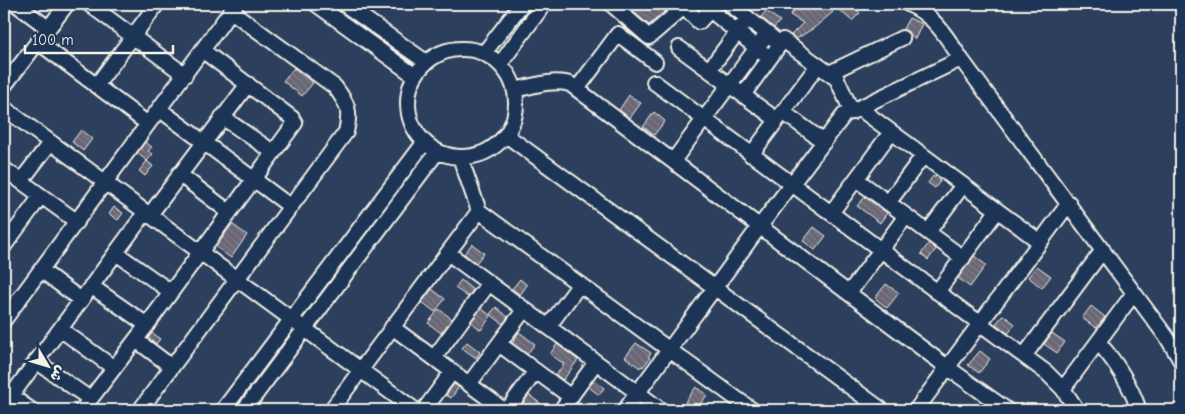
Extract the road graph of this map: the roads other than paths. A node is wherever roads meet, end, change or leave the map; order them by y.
1 (16, 4) edge
2 (67, 4) edge
3 (90, 4) edge
4 (157, 4) edge
5 (316, 4) edge
6 (344, 4) edge
7 (522, 4) edge
8 (544, 4) edge
9 (612, 4) edge
10 (730, 4) edge
11 (908, 4) edge
12 (682, 5) edge
13 (234, 7) edge
14 (748, 18) junction
15 (48, 28) junction
16 (738, 32) junction
17 (768, 34) junction
18 (132, 36) junction
19 (902, 38) dead end
20 (38, 42) junction
21 (780, 44) junction
22 (679, 48) dead end
23 (757, 48) junction
24 (202, 50) junction
25 (484, 53) junction
26 (770, 58) junction
27 (961, 59) junction
28 (426, 62) junction
29 (655, 62) dead end
30 (500, 64) junction
31 (823, 69) junction
32 (709, 70) junction
33 (184, 75) junction
34 (415, 76) junction
35 (654, 82) dead end
36 (248, 84) junction
37 (730, 85) junction
38 (4, 86) edge
39 (96, 86) junction
40 (515, 90) junction
41 (577, 90) junction
42 (742, 95) junction
43 (4, 108) edge
44 (159, 109) junction
45 (855, 110) junction
46 (780, 116) junction
47 (222, 117) junction
48 (704, 120) junction
49 (148, 124) junction
50 (891, 132) junction
51 (506, 135) junction
52 (50, 142) junction
53 (204, 142) junction
54 (424, 142) junction
55 (824, 142) junction
56 (273, 152) junction
57 (437, 152) junction
58 (751, 154) junction
59 (923, 156) junction
60 (460, 157) junction
61 (673, 161) junction
62 (5, 171) edge
63 (179, 174) junction
64 (254, 178) junction
65 (856, 179) junction
66 (20, 181) junction
67 (104, 183) junction
68 (792, 184) junction
69 (963, 185) junction
70 (41, 196) junction
71 (888, 203) junction
72 (1069, 204) junction
73 (291, 207) junction
74 (479, 210) junction
75 (997, 211) junction
76 (229, 212) junction
77 (147, 214) junction
78 (831, 214) junction
79 (906, 216) junction
80 (76, 221) junction
81 (760, 226) junction
82 (928, 232) junction
83 (1040, 242) junction
84 (4, 246) edge
85 (881, 250) junction
86 (1103, 250) junction
87 (199, 252) junction
88 (116, 253) junction
89 (448, 253) junction
90 (963, 258) junction
91 (41, 270) junction
92 (236, 280) junction
93 (489, 283) junction
94 (580, 284) junction
95 (91, 286) junction
96 (715, 288) junction
97 (171, 292) junction
98 (937, 292) junction
99 (849, 293) junction
100 (1134, 293) junction
101 (81, 300) junction
102 (524, 310) junction
103 (4, 318) edge
104 (290, 318) junction
105 (980, 324) junction
106 (147, 325) junction
107 (392, 327) junction
108 (548, 327) junction
109 (305, 328) junction
110 (60, 329) junction
111 (136, 340) junction
112 (1098, 342) junction
113 (499, 344) junction
114 (669, 349) junction
115 (1024, 356) junction
116 (434, 358) junction
117 (36, 361) junction
118 (1181, 361) edge
119 (596, 362) junction
120 (172, 367) junction
121 (947, 367) junction
122 (114, 368) junction
123 (361, 370) junction
124 (536, 371) junction
125 (452, 372) junction
126 (469, 384) junction
127 (1062, 389) junction
128 (637, 393) junction
129 (7, 394) edge
130 (570, 397) junction
131 (86, 405) edge
132 (397, 405) edge
133 (31, 410) edge
134 (140, 410) edge
135 (222, 410) edge
136 (244, 410) edge
137 (330, 410) edge
138 (415, 410) edge
139 (424, 410) edge
140 (505, 410) edge
141 (561, 410) edge
142 (625, 410) edge
143 (661, 410) edge
144 (752, 410) edge
145 (882, 410) edge
146 (916, 410) edge
147 (1007, 410) edge
148 (1077, 410) edge
149 (1139, 410) edge

1 - 15 street
2 - 15 street
3 - 18 street
4 - 18 street
5 - 34 street
6 - 28 street
7 - 25 street
8 - 30 street
9 - 12 street
10 - 14 street
11 - 27 street
12 - 16 street
13 - 24 street
13 - 73 street
14 - 16 street
14 - 17 street
15 - 20 street
16 - 23 street
16 - 32 street
17 - 21 street
17 - 23 street
18 - 33 street
18 - 39 street
19 - 31 street
20 - 38 street
20 - 39 street
21 - 26 street
21 - 31 street
22 - 32 street
23 - 26 street
23 - 37 street
24 - 33 street
24 - 36 street
25 - 28 street
25 - 30 street
26 - 42 street
27 - 45 street
27 - 72 street
28 - 34 street
29 - 41 street
30 - 40 street
31 - 45 street
31 - 46 street
32 - 37 street
33 - 44 street
34 - 54 street
35 - 48 street
36 - 47 street
36 - 56 street
37 - 42 street
37 - 48 street
39 - 49 street
40 - 41 street
40 - 51 street
41 - 61 street
42 - 46 street
43 - 52 street
44 - 49 street
44 - 53 street
45 - 50 street
45 - 55 street
46 - 55 street
46 - 58 street
47 - 53 street
47 - 56 street
48 - 58 street
48 - 61 street
49 - 67 street
50 - 59 street
50 - 65 street
51 - 60 street
51 - 96 street
52 - 66 street
52 - 67 street
53 - 63 street
53 - 64 street
54 - 57 street
54 - 104 street
55 - 68 street
56 - 64 street
57 - 60 street
57 - 109 street
58 - 68 street
59 - 69 street
59 - 71 street
60 - 74 street
61 - 81 street
62 - 66 street
63 - 76 street
63 - 77 street
64 - 73 street
64 - 76 street
65 - 71 street
65 - 78 street
66 - 70 street
67 - 77 street
67 - 80 street
68 - 78 street
68 - 81 street
69 - 75 street
69 - 82 street
70 - 80 street
70 - 84 street
71 - 79 street
72 - 83 street
72 - 86 street
73 - 92 street
74 - 89 street
74 - 94 street
75 - 83 street
75 - 90 street
76 - 87 street
77 - 87 street
77 - 88 street
78 - 85 street
79 - 82 street
79 - 85 street
80 - 91 street
81 - 96 street
81 - 99 street
82 - 90 street
83 - 105 street
85 - 98 street
85 - 99 street
86 - 100 street
86 - 115 street
87 - 92 street
87 - 97 street
88 - 95 street
88 - 97 street
89 - 93 street
89 - 107 street
90 - 98 street
91 - 101 street
91 - 103 street
92 - 104 street
92 - 120 street
93 - 102 street
93 - 116 street
94 - 108 street
94 - 114 street
95 - 101 street
95 - 106 street
96 - 114 street
96 - 145 street
97 - 106 street
98 - 105 street
99 - 121 street
100 - 112 street
100 - 118 street
101 - 110 street
102 - 108 street
102 - 113 street
104 - 109 street
104 - 135 street
105 - 115 street
105 - 121 street
106 - 111 street
107 - 116 street
107 - 123 street
108 - 119 street
109 - 123 street
109 - 136 street
110 - 117 street
110 - 122 street
111 - 120 street
111 - 122 street
112 - 127 street
112 - 149 street
113 - 124 street
113 - 126 street
114 - 128 street
114 - 144 street
115 - 127 street
116 - 125 street
117 - 129 street
117 - 131 street
119 - 128 street
119 - 130 street
120 - 134 street
121 - 146 street
121 - 147 street
122 - 131 street
123 - 132 street
123 - 137 street
124 - 130 street
124 - 140 street
125 - 126 street
125 - 139 street
126 - 140 street
127 - 148 street
128 - 142 street
128 - 143 street
129 - 133 street
130 - 141 street
132 - 138 street

